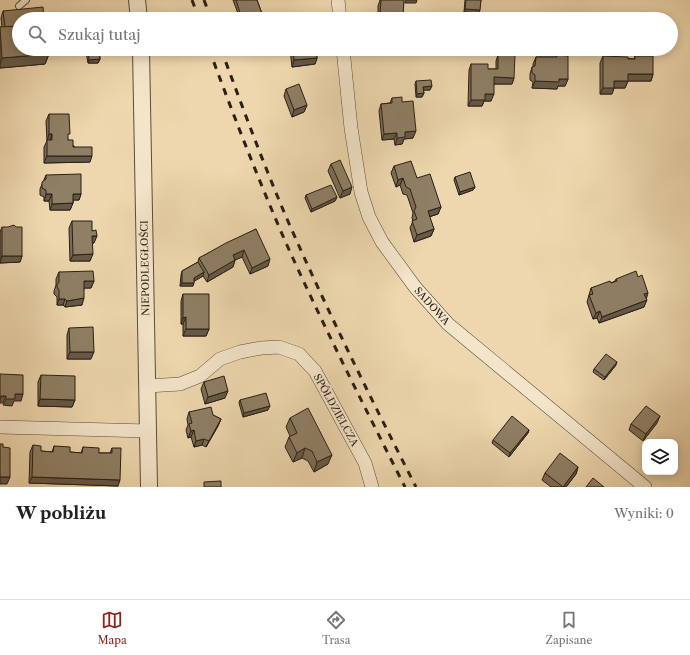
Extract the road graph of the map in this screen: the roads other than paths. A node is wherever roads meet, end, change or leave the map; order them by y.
1 (26, 0) edge
2 (138, 0) edge
3 (338, 0) edge
4 (19, 6) dead end
5 (139, 12) edge
6 (339, 12) edge
7 (141, 56) edge
8 (344, 56) edge
9 (147, 386) junction
10 (0, 427) edge
11 (148, 431) junction
12 (149, 487) edge
13 (372, 487) edge
14 (645, 487) edge

1 - 4 lane
2 - 5 street
3 - 6 street
7 - 9 street, NIEPODLEGŁOŚCI
8 - 14 street, SADOWA
9 - 11 street, NIEPODLEGŁOŚCI
9 - 13 street, SPÓŁDZIELCZA
10 - 11 street
11 - 12 street, NIEPODLEGŁOŚCI

